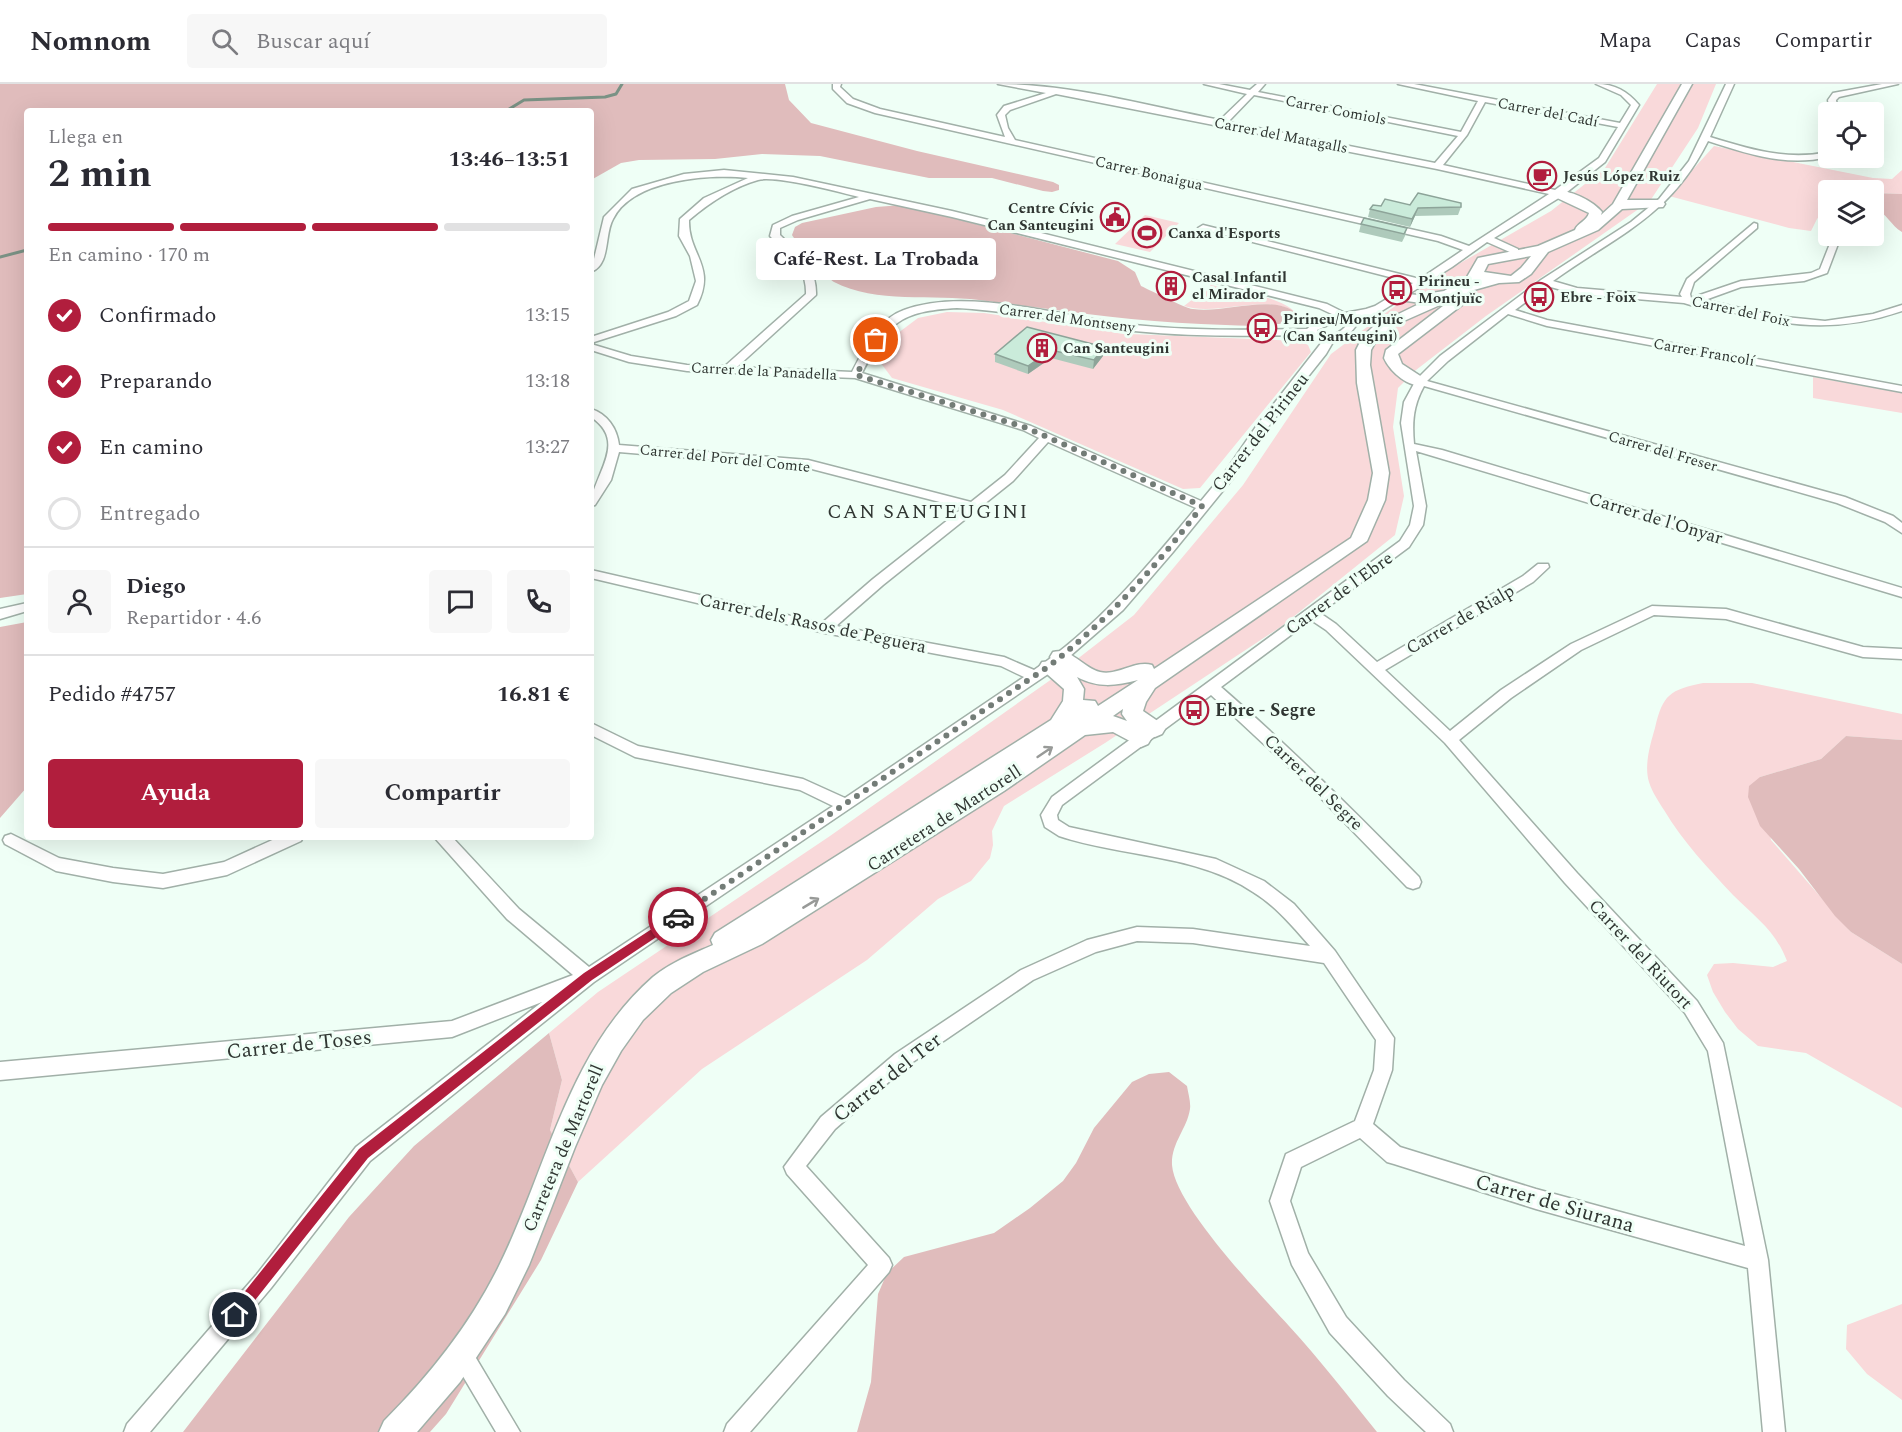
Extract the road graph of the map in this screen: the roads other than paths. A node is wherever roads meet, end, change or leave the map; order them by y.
1 (837, 84) edge
2 (1002, 84) edge
3 (1208, 84) edge
4 (1261, 84) edge
5 (1401, 84) edge
6 (1600, 84) edge
7 (1677, 84) edge
8 (1687, 84) edge
9 (1730, 84) edge
10 (1894, 84) edge
11 (1055, 92) junction
12 (1253, 93) junction
13 (1483, 99) junction
14 (1832, 102) edge
15 (1222, 123) junction
16 (1624, 126) junction
17 (1660, 128) junction
18 (1463, 135) junction
19 (1706, 138) junction
20 (1012, 142) junction
21 (1818, 157) edge
22 (1437, 166) junction
23 (757, 177) junction
24 (1559, 194) junction
25 (870, 196) junction
26 (1659, 204) junction
27 (1618, 206) junction
28 (1754, 226) dead end
29 (1203, 228) dead end
30 (1572, 236) junction
31 (1486, 238) junction
32 (1833, 246) edge
33 (1470, 249) junction
34 (1543, 249) junction
35 (1515, 251) dead end
36 (1497, 259) junction
37 (594, 266) edge
38 (1480, 269) junction
39 (1525, 271) junction
40 (1500, 279) junction
41 (1420, 282) junction
42 (1544, 282) junction
43 (1475, 286) junction
44 (1272, 295) junction
45 (1397, 296) junction
46 (1448, 296) junction
47 (1692, 299) junction
48 (1902, 308) edge
49 (1376, 309) junction
50 (1507, 310) junction
51 (1342, 317) junction
52 (1353, 325) junction
53 (1313, 329) junction
54 (594, 339) edge
55 (1328, 341) junction
56 (594, 348) edge
57 (728, 369) junction
58 (856, 375) junction
59 (1420, 382) junction
60 (1902, 389) edge
61 (594, 415) edge
62 (1045, 438) junction
63 (1409, 446) junction
64 (615, 448) junction
65 (594, 498) edge
66 (1202, 506) junction
67 (973, 507) junction
68 (1365, 525) junction
69 (1902, 529) edge
70 (1543, 567) dead end
71 (594, 575) edge
72 (1902, 593) edge
73 (24, 608) edge
74 (0, 614) edge
75 (1312, 614) junction
76 (825, 628) junction
77 (1172, 652) junction
78 (1902, 654) edge
79 (1048, 667) junction
80 (1376, 669) junction
81 (1146, 677) junction
82 (1211, 687) junction
83 (1120, 715) junction
84 (594, 730) edge
85 (1062, 731) junction
86 (1148, 734) junction
87 (1450, 739) junction
88 (846, 805) junction
89 (11, 840) dead end
90 (290, 840) edge
91 (445, 840) edge
92 (1413, 882) dead end
93 (1329, 956) junction
94 (588, 977) junction
95 (0, 1071) edge
96 (1362, 1126) junction
97 (1758, 1260) junction
98 (462, 1356) junction
99 (135, 1432) edge
100 (395, 1432) edge
101 (509, 1432) edge
102 (735, 1432) edge
103 (1442, 1432) edge
104 (1774, 1432) edge

1 - 20 street, Carrer Bonaigua
2 - 11 street, Carrer del Matagalls
3 - 12 street, Carrer Comiols
4 - 12 street
5 - 13 street, Carrer del Cadí
6 - 16 street, Carrer del Pirineu
7 - 17 main road
8 - 17 main road
9 - 19 street, Carrer de l'Ebre
10 - 14 street
11 - 15 street, Carrer del Matagalls
11 - 20 street
12 - 15 street
12 - 18 street, Carrer Comiols
13 - 16 street, Carrer del Cadí
13 - 18 street
15 - 22 street, Carrer del Matagalls
16 - 24 street, Carrer del Pirineu
17 - 27 main road
18 - 22 street
19 - 21 street
19 - 26 street, Carrer de l'Ebre
20 - 33 street, Carrer Bonaigua
22 - 24 street, Carrer del Matagalls
23 - 25 street
23 - 37 street
23 - 54 street
24 - 30 main road
24 - 31 street, Carrer del Pirineu
25 - 44 street
25 - 57 street
26 - 27 main road
26 - 42 street, Carrer de l'Ebre
27 - 30 main road
28 - 47 street
29 - 41 street
30 - 34 main road
31 - 33 street, Carrer del Pirineu
31 - 35 street
32 - 47 street
33 - 41 street, Carrer del Pirineu
34 - 36 main road
34 - 39 main road
36 - 38 main road
36 - 39 main road
38 - 40 main road
38 - 46 main road
39 - 40 main road
40 - 43 main road
41 - 45 street, Carrer del Pirineu
42 - 47 street, Carrer del Foix
42 - 50 street, Carrer de l'Ebre
43 - 46 main road
43 - 59 main road
44 - 51 street
44 - 53 street
45 - 46 main road
45 - 49 street, Carrer del Pirineu
46 - 68 main road
47 - 48 street, Carrer del Foix
49 - 51 street, Carrer del Pirineu
49 - 52 street, Carrer del Pirineu
50 - 59 street, Carrer de l'Ebre
50 - 60 street, Carrer Francolí
51 - 52 street
51 - 53 street, Carrer del Pirineu
52 - 55 street, Carrer del Pirineu
53 - 55 street
53 - 58 street, Carrer del Montseny
55 - 66 street, Carrer del Pirineu
56 - 57 street, Carrer de la Panadella
57 - 58 street, Carrer de la Panadella
58 - 62 street, Carrer de la Panadella
59 - 63 street, Carrer de l'Ebre
59 - 69 street, Carrer del Freser
61 - 64 street
62 - 66 street, Carrer de la Panadella
62 - 67 street
63 - 72 street, Carrer de l'Onyar
63 - 75 street, Carrer de l'Ebre
64 - 65 street
64 - 67 street, Carrer del Port del Comte
66 - 79 street, Carrer del Pirineu
67 - 76 street
68 - 77 main road
68 - 81 main road
70 - 80 street, Carrer de Rialp
71 - 76 street, Carrer dels Rasos de Peguera
73 - 74 street
75 - 80 street, Carrer del Riutort
75 - 82 street, Carrer de l'Ebre
76 - 79 street, Carrer dels Rasos de Peguera
77 - 81 main road
77 - 83 main road
78 - 87 street
79 - 81 main road
79 - 85 main road
79 - 88 street, Carrer del Pirineu
80 - 87 street, Carrer del Riutort
81 - 83 main road
81 - 85 main road, Carretera de Martorell
82 - 86 street, Carrer de l'Ebre
82 - 92 street, Carrer del Segre
83 - 85 main road
83 - 86 main road
84 - 88 street
85 - 98 main road, Carretera de Martorell
86 - 93 street, Carrer de l'Ebre
87 - 97 street, Carrer del Riutort
88 - 94 street, Carrer del Pirineu
89 - 90 street
91 - 94 street
93 - 96 street
93 - 102 street, Carrer del Ter
94 - 95 street, Carrer de Toses
94 - 99 street, Carrer del Pirineu
96 - 97 street, Carrer de Siurana
96 - 103 street
97 - 104 street, Carrer del Riutort
98 - 100 main road, Carretera de Martorell
98 - 101 street

